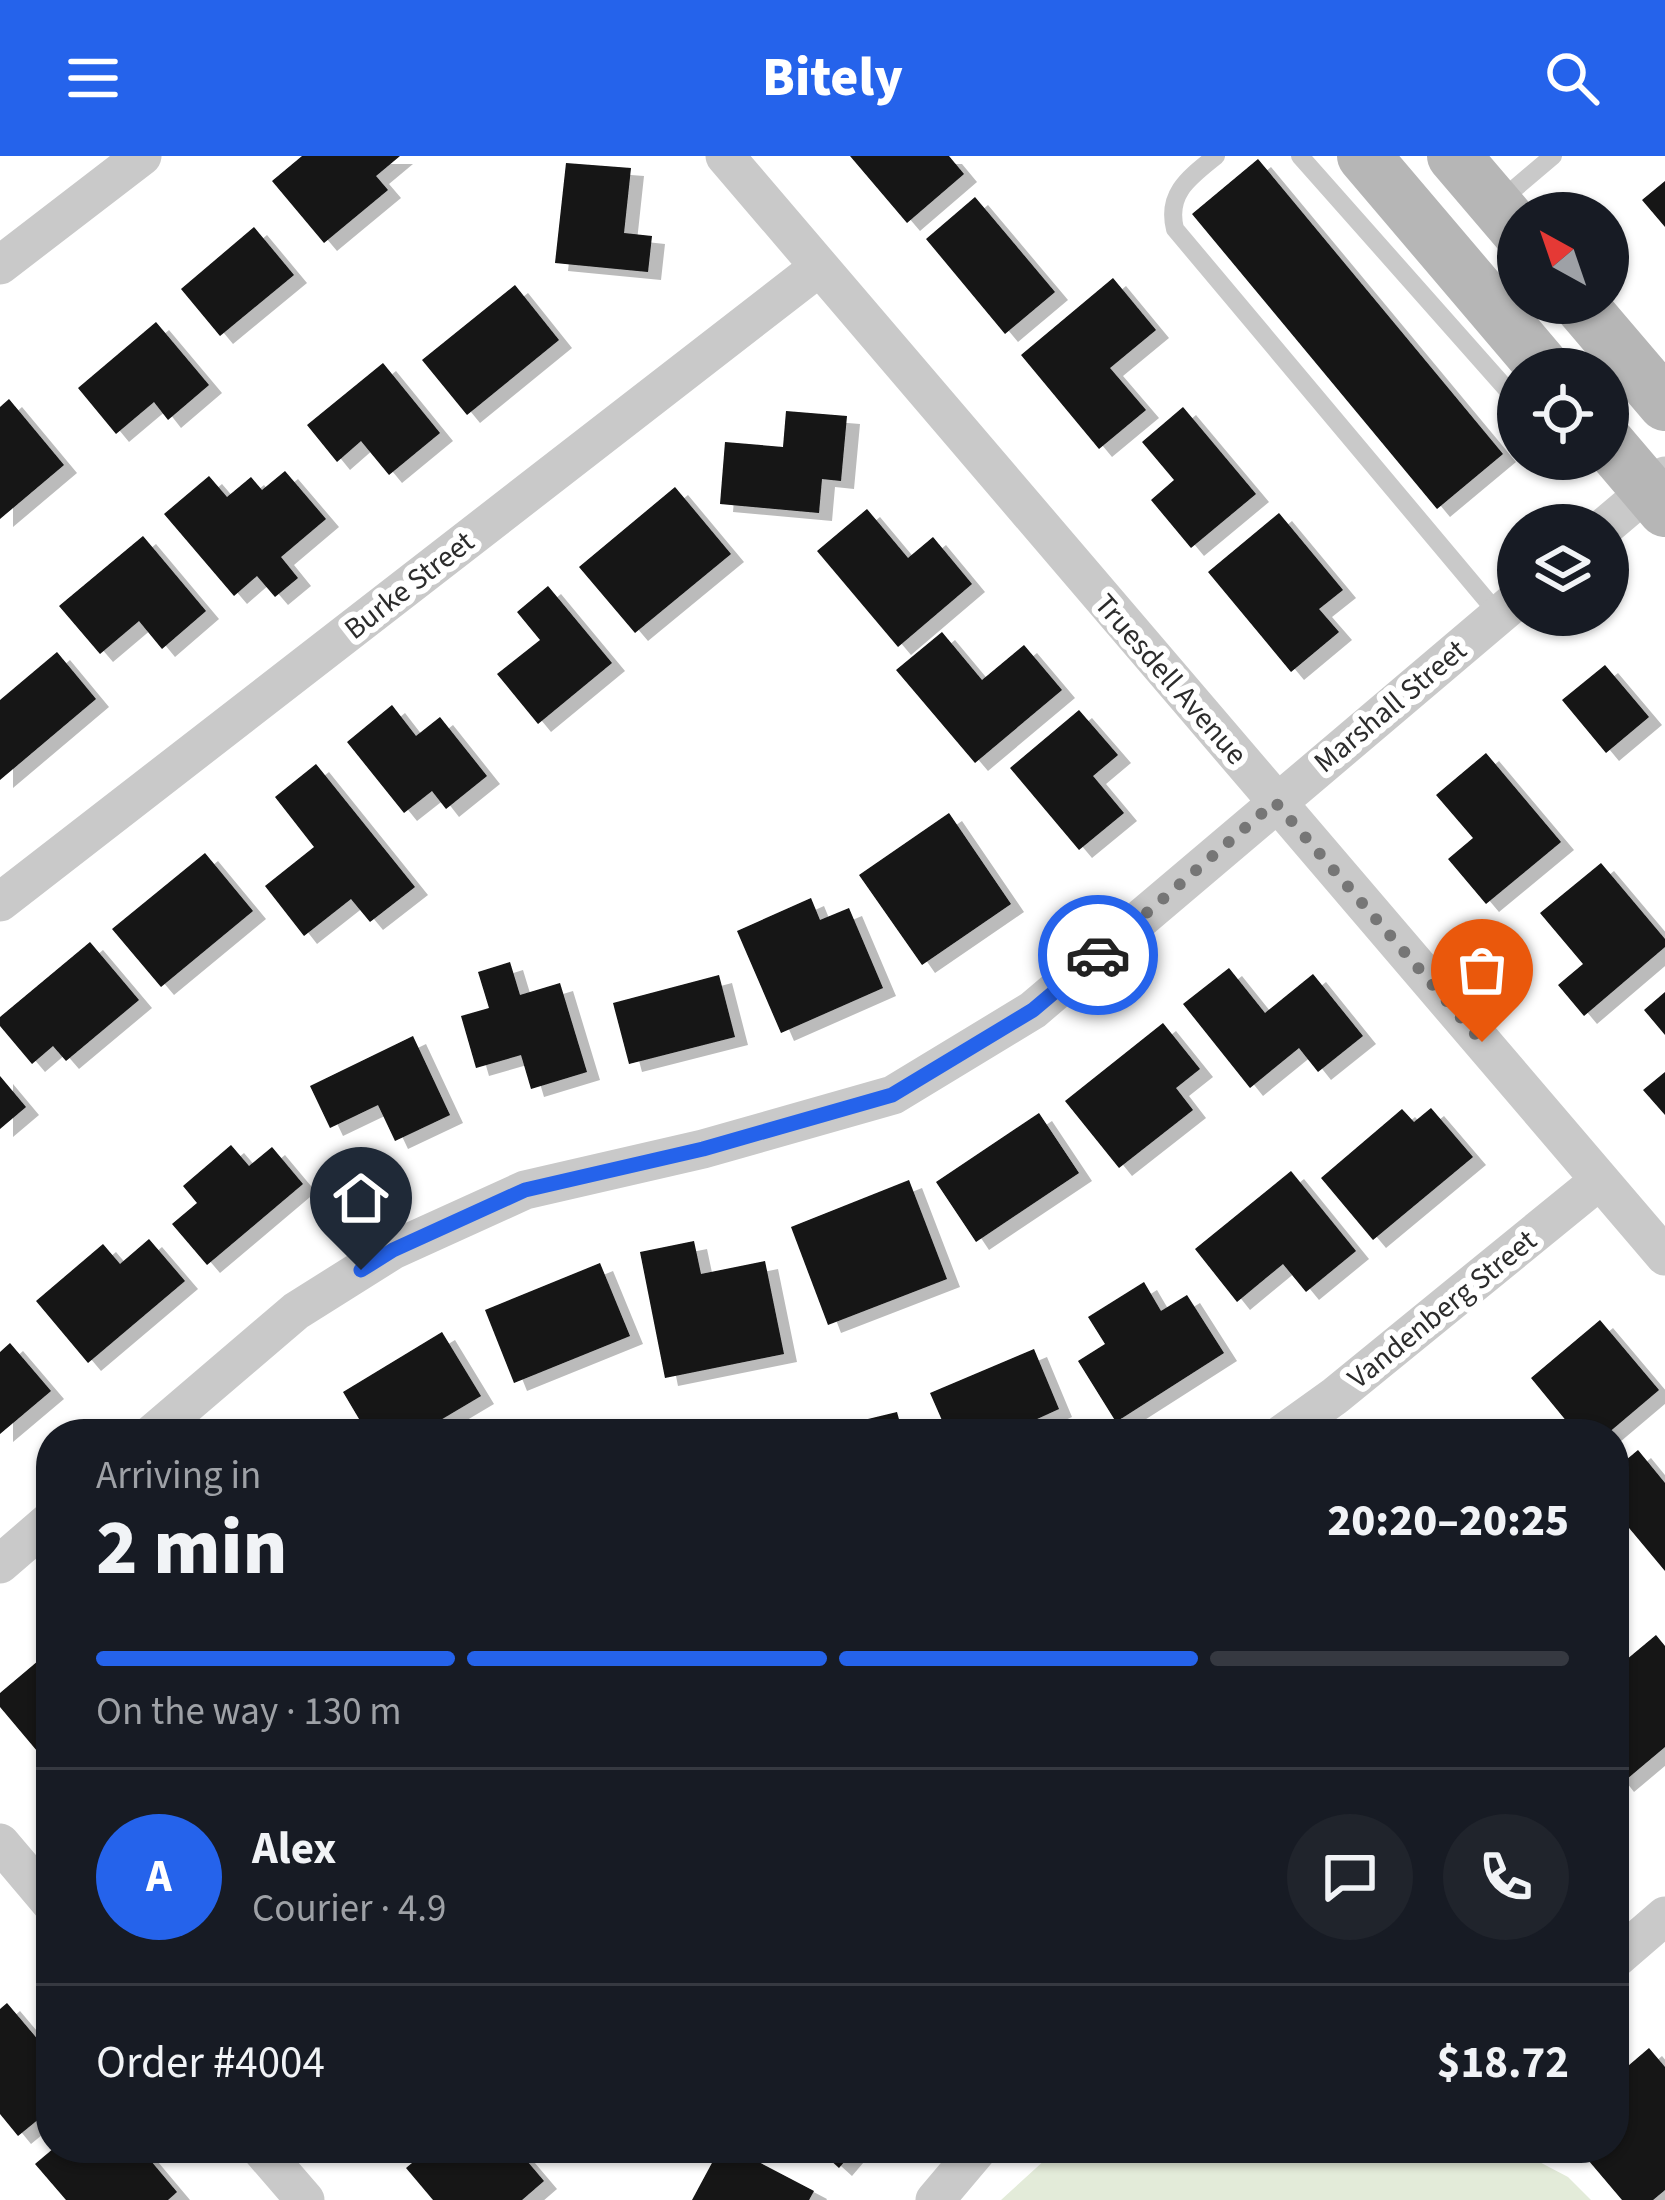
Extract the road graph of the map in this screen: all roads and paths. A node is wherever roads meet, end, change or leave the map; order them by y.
1 (142, 156) edge
2 (725, 156) edge
3 (1216, 156) edge
4 (1300, 156) edge
5 (1364, 156) edge
6 (1454, 156) edge
7 (1552, 156) edge
8 (1526, 192) edge
9 (1497, 206) edge
10 (0, 265) edge
11 (818, 268) junction
12 (1597, 324) edge
13 (1527, 348) edge
14 (1497, 378) edge
15 (1665, 404) edge
16 (1629, 463) edge
17 (1659, 492) edge
18 (1629, 511) edge
19 (1497, 593) edge
20 (1497, 617) edge
21 (1275, 802) junction
22 (0, 902) edge
23 (1600, 1180) junction
24 (1665, 1256) edge
25 (170, 1419) edge
26 (1303, 1419) edge
27 (36, 1533) edge
28 (0, 1564) edge
29 (0, 1843) edge
30 (36, 1885) edge
31 (1665, 1916) edge
32 (1629, 1947) edge
33 (273, 2163) edge
34 (966, 2163) edge
35 (305, 2200) edge
36 (935, 2200) edge

1 - 10 street
2 - 11 street, Truesdell Avenue
3 - 19 lane
4 - 14 lane
5 - 13 main road
6 - 9 main road
7 - 8 lane
11 - 21 street, Truesdell Avenue
11 - 22 street, Burke Street
12 - 15 main road
16 - 17 main road
17 - 18 street
20 - 21 street, Marshall Street
21 - 23 street, Truesdell Avenue
21 - 25 street, Marshall Street
23 - 24 street, Truesdell Avenue
23 - 26 street, Vandenberg Street
27 - 28 street
29 - 30 street
31 - 32 street
33 - 35 street
34 - 36 street

